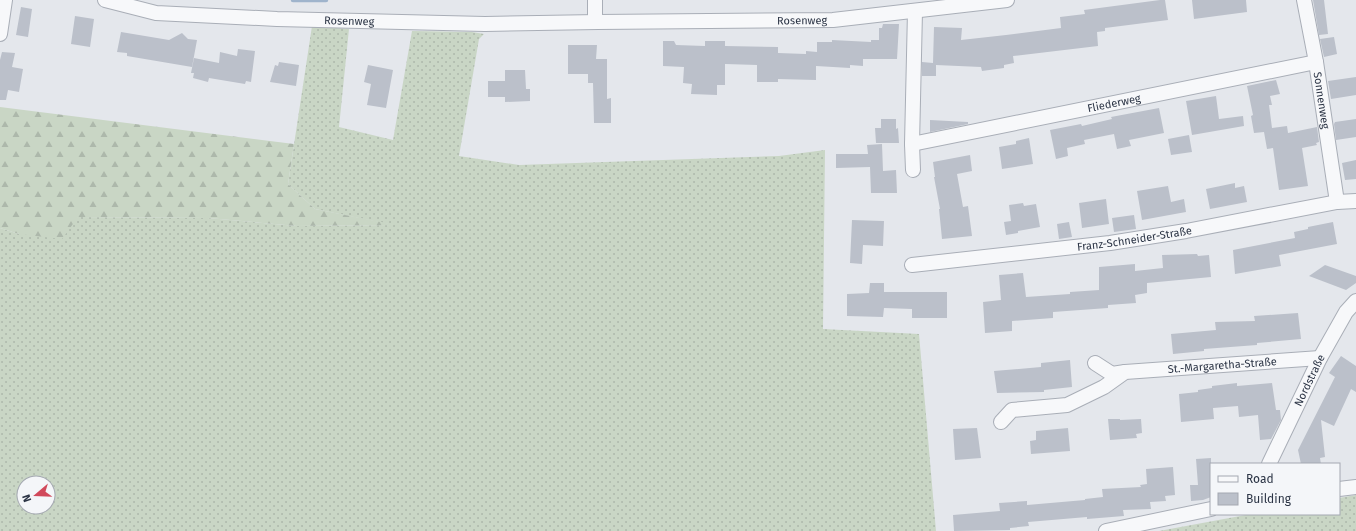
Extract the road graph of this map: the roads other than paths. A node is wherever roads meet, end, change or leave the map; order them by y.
1 (5, 0) edge
2 (105, 0) edge
3 (595, 0) edge
4 (1007, 0) edge
5 (1304, 0) edge
6 (915, 11) junction
7 (595, 22) junction
8 (0, 34) edge
9 (1316, 62) junction
10 (912, 144) junction
11 (913, 170) dead end
12 (1356, 201) edge
13 (1337, 202) junction
14 (912, 265) dead end
15 (1356, 301) edge
16 (1320, 358) junction
17 (1095, 363) dead end
18 (1125, 372) junction
19 (1001, 422) dead end
20 (1269, 463) edge
21 (1356, 487) edge
22 (1340, 489) edge
23 (1210, 509) edge
24 (1106, 531) edge

1 - 8 street
2 - 7 street, Rosenweg
3 - 7 street
4 - 6 street, Rosenweg
5 - 9 street, Sonnenweg
6 - 7 street, Rosenweg
6 - 10 street
9 - 10 street, Fliederweg
9 - 13 street, Sonnenweg
10 - 11 street
12 - 13 street, Franz-Schneider-Straße
13 - 14 street, Franz-Schneider-Straße
15 - 16 street, Nordstraße
16 - 18 street, St.-Margaretha-Straße
16 - 20 street, Nordstraße
17 - 18 street, St.-Margaretha-Straße
18 - 19 street
21 - 22 street
23 - 24 street

